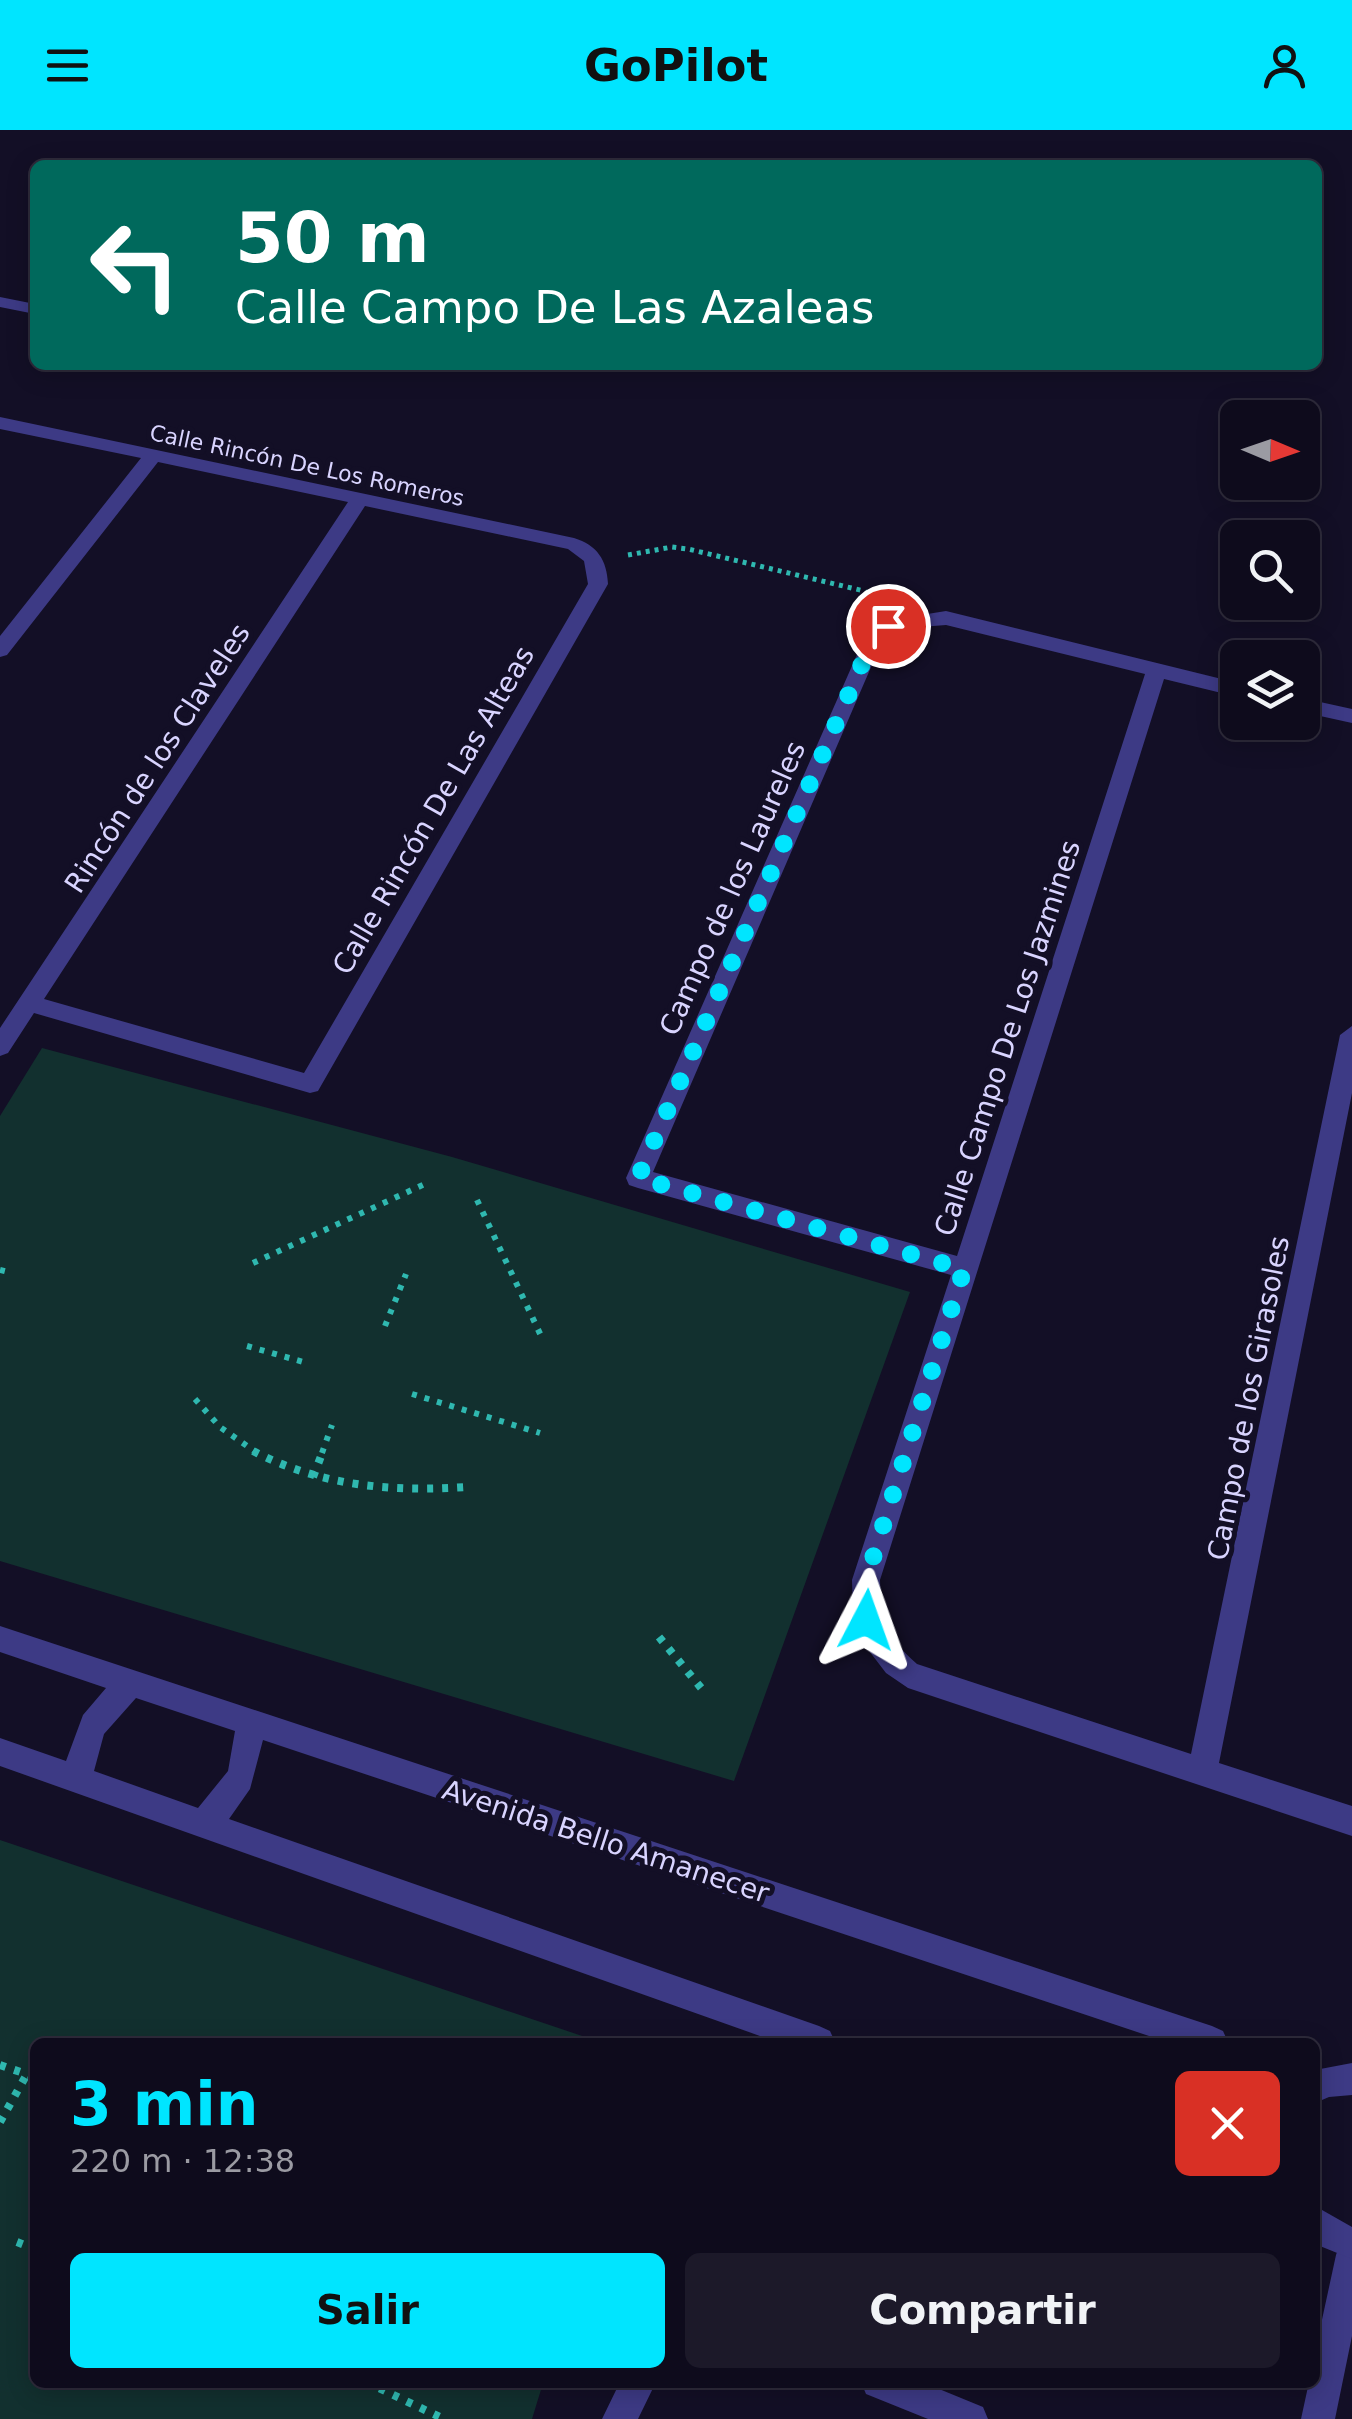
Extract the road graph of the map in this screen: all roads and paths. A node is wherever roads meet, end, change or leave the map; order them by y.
1 (0, 302) edge
2 (30, 308) edge
3 (0, 423) edge
4 (153, 456) junction
5 (360, 499) junction
6 (598, 564) junction
7 (888, 626) junction
8 (0, 650) edge
9 (1156, 672) junction
10 (1220, 686) edge
11 (1320, 709) edge
12 (1352, 716) edge
13 (29, 1003) junction
14 (1352, 1035) edge
15 (0, 1047) edge
16 (426, 1183) dead end
17 (477, 1200) dead end
18 (253, 1262) dead end
19 (964, 1269) junction
20 (0, 1270) edge
21 (12, 1273) dead end
22 (406, 1274) dead end
23 (385, 1326) dead end
24 (543, 1340) dead end
25 (246, 1346) dead end
26 (307, 1363) dead end
27 (412, 1394) dead end
28 (195, 1399) dead end
29 (332, 1425) dead end
30 (540, 1432) dead end
31 (312, 1478) junction
32 (466, 1487) dead end
33 (659, 1637) dead end
34 (0, 1639) edge
35 (132, 1683) junction
36 (702, 1690) dead end
37 (249, 1722) junction
38 (0, 1752) edge
39 (1202, 1774) junction
40 (78, 1779) junction
41 (1352, 1821) edge
42 (202, 1824) junction
43 (808, 2038) edge
44 (1200, 2038) edge
45 (0, 2065) edge
46 (30, 2075) edge
47 (30, 2077) edge
48 (0, 2122) edge
49 (1320, 2226) edge
50 (17, 2242) dead end
51 (1352, 2243) edge
52 (30, 2247) edge
53 (1352, 2255) edge
54 (379, 2388) edge
55 (636, 2388) edge
56 (893, 2388) edge
57 (444, 2419) edge
58 (619, 2419) edge
59 (971, 2419) edge
60 (1318, 2419) edge

1 - 2 lane
3 - 4 street, Calle Rincón De Los Romeros
4 - 5 street, Calle Rincón De Los Romeros
4 - 8 street
5 - 6 street, Calle Rincón De Los Romeros
5 - 13 street, Rincón de los Claveles
6 - 7 path
6 - 13 street, Calle Rincón De Las Alteas
7 - 9 street
7 - 19 street, Campo de los Laureles
9 - 10 street
9 - 19 street, Calle Campo De Los Jazmines
11 - 12 street
13 - 15 street, Rincón de los Claveles
14 - 39 street, Campo de los Girasoles
16 - 18 path
17 - 24 path
19 - 39 street, Calle Campo De Los Jazmines
20 - 21 path
22 - 23 path
25 - 26 path
27 - 30 path
28 - 31 path
29 - 31 path
31 - 32 path
33 - 36 path
34 - 35 street, Avenida Bello Amanecer
35 - 37 street, Avenida Bello Amanecer
35 - 40 street
37 - 42 street
37 - 44 street, Avenida Bello Amanecer
38 - 40 street
39 - 41 street
40 - 42 street
42 - 43 street
45 - 46 path
47 - 48 path
49 - 51 street
50 - 52 path
53 - 60 street
54 - 57 path
55 - 58 street
56 - 59 street

